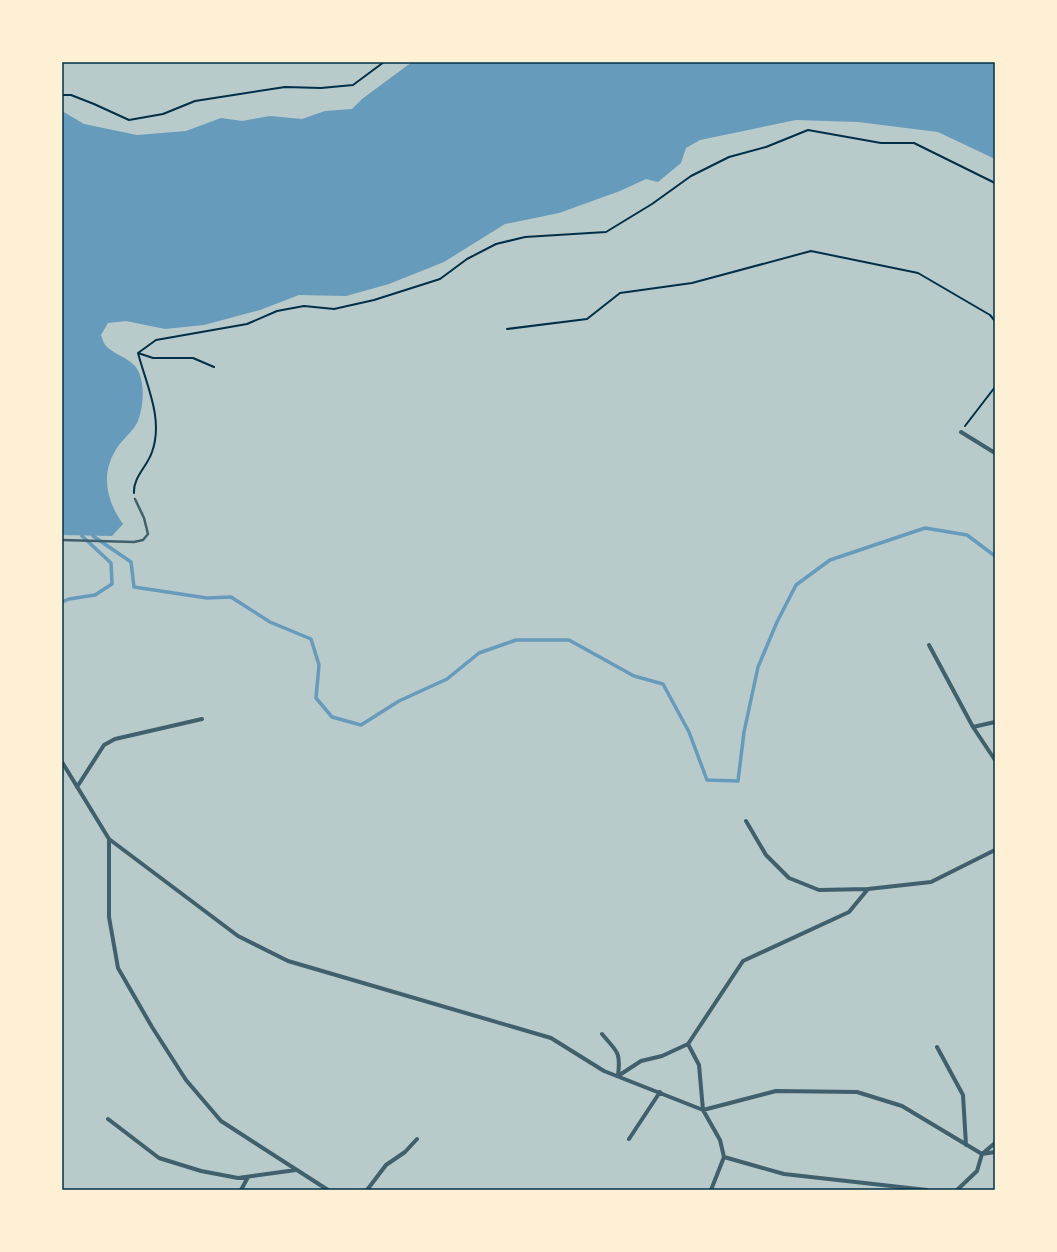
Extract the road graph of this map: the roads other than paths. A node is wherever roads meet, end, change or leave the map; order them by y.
1 (961, 432) road end
2 (995, 453) edge
3 (135, 498) road end
4 (62, 540) edge
5 (928, 645) dead end
6 (202, 720) dead end
7 (995, 722) edge
8 (973, 727) junction
9 (995, 760) edge
10 (62, 762) edge
11 (77, 787) junction
12 (746, 821) dead end
13 (109, 839) junction
14 (995, 850) edge
15 (868, 889) junction
16 (602, 1034) dead end
17 (688, 1044) junction
18 (937, 1047) dead end
19 (618, 1076) junction
20 (660, 1092) junction
21 (703, 1110) junction
22 (108, 1119) dead end
23 (417, 1138) dead end
24 (629, 1138) dead end
25 (995, 1143) edge
26 (966, 1145) junction
27 (995, 1152) edge
28 (982, 1154) junction
29 (724, 1157) junction
30 (297, 1170) junction
31 (248, 1177) junction
32 (241, 1190) edge
33 (328, 1190) edge
34 (367, 1190) edge
35 (712, 1190) edge
36 (927, 1190) edge
37 (957, 1190) edge

1 - 2 street
3 - 4 lane
5 - 8 street
6 - 11 street
7 - 8 street
8 - 9 street
10 - 11 street
11 - 13 street
12 - 15 street
13 - 19 street
13 - 30 street
14 - 15 street
15 - 17 street
16 - 19 street
17 - 19 street
17 - 21 street
18 - 26 street
19 - 20 street
20 - 21 street
20 - 24 street
21 - 26 street
21 - 29 street
22 - 31 street
23 - 34 street
25 - 28 street
26 - 28 street
27 - 28 street
28 - 37 street
29 - 35 street
29 - 36 street
30 - 31 street
30 - 33 street
31 - 32 street

